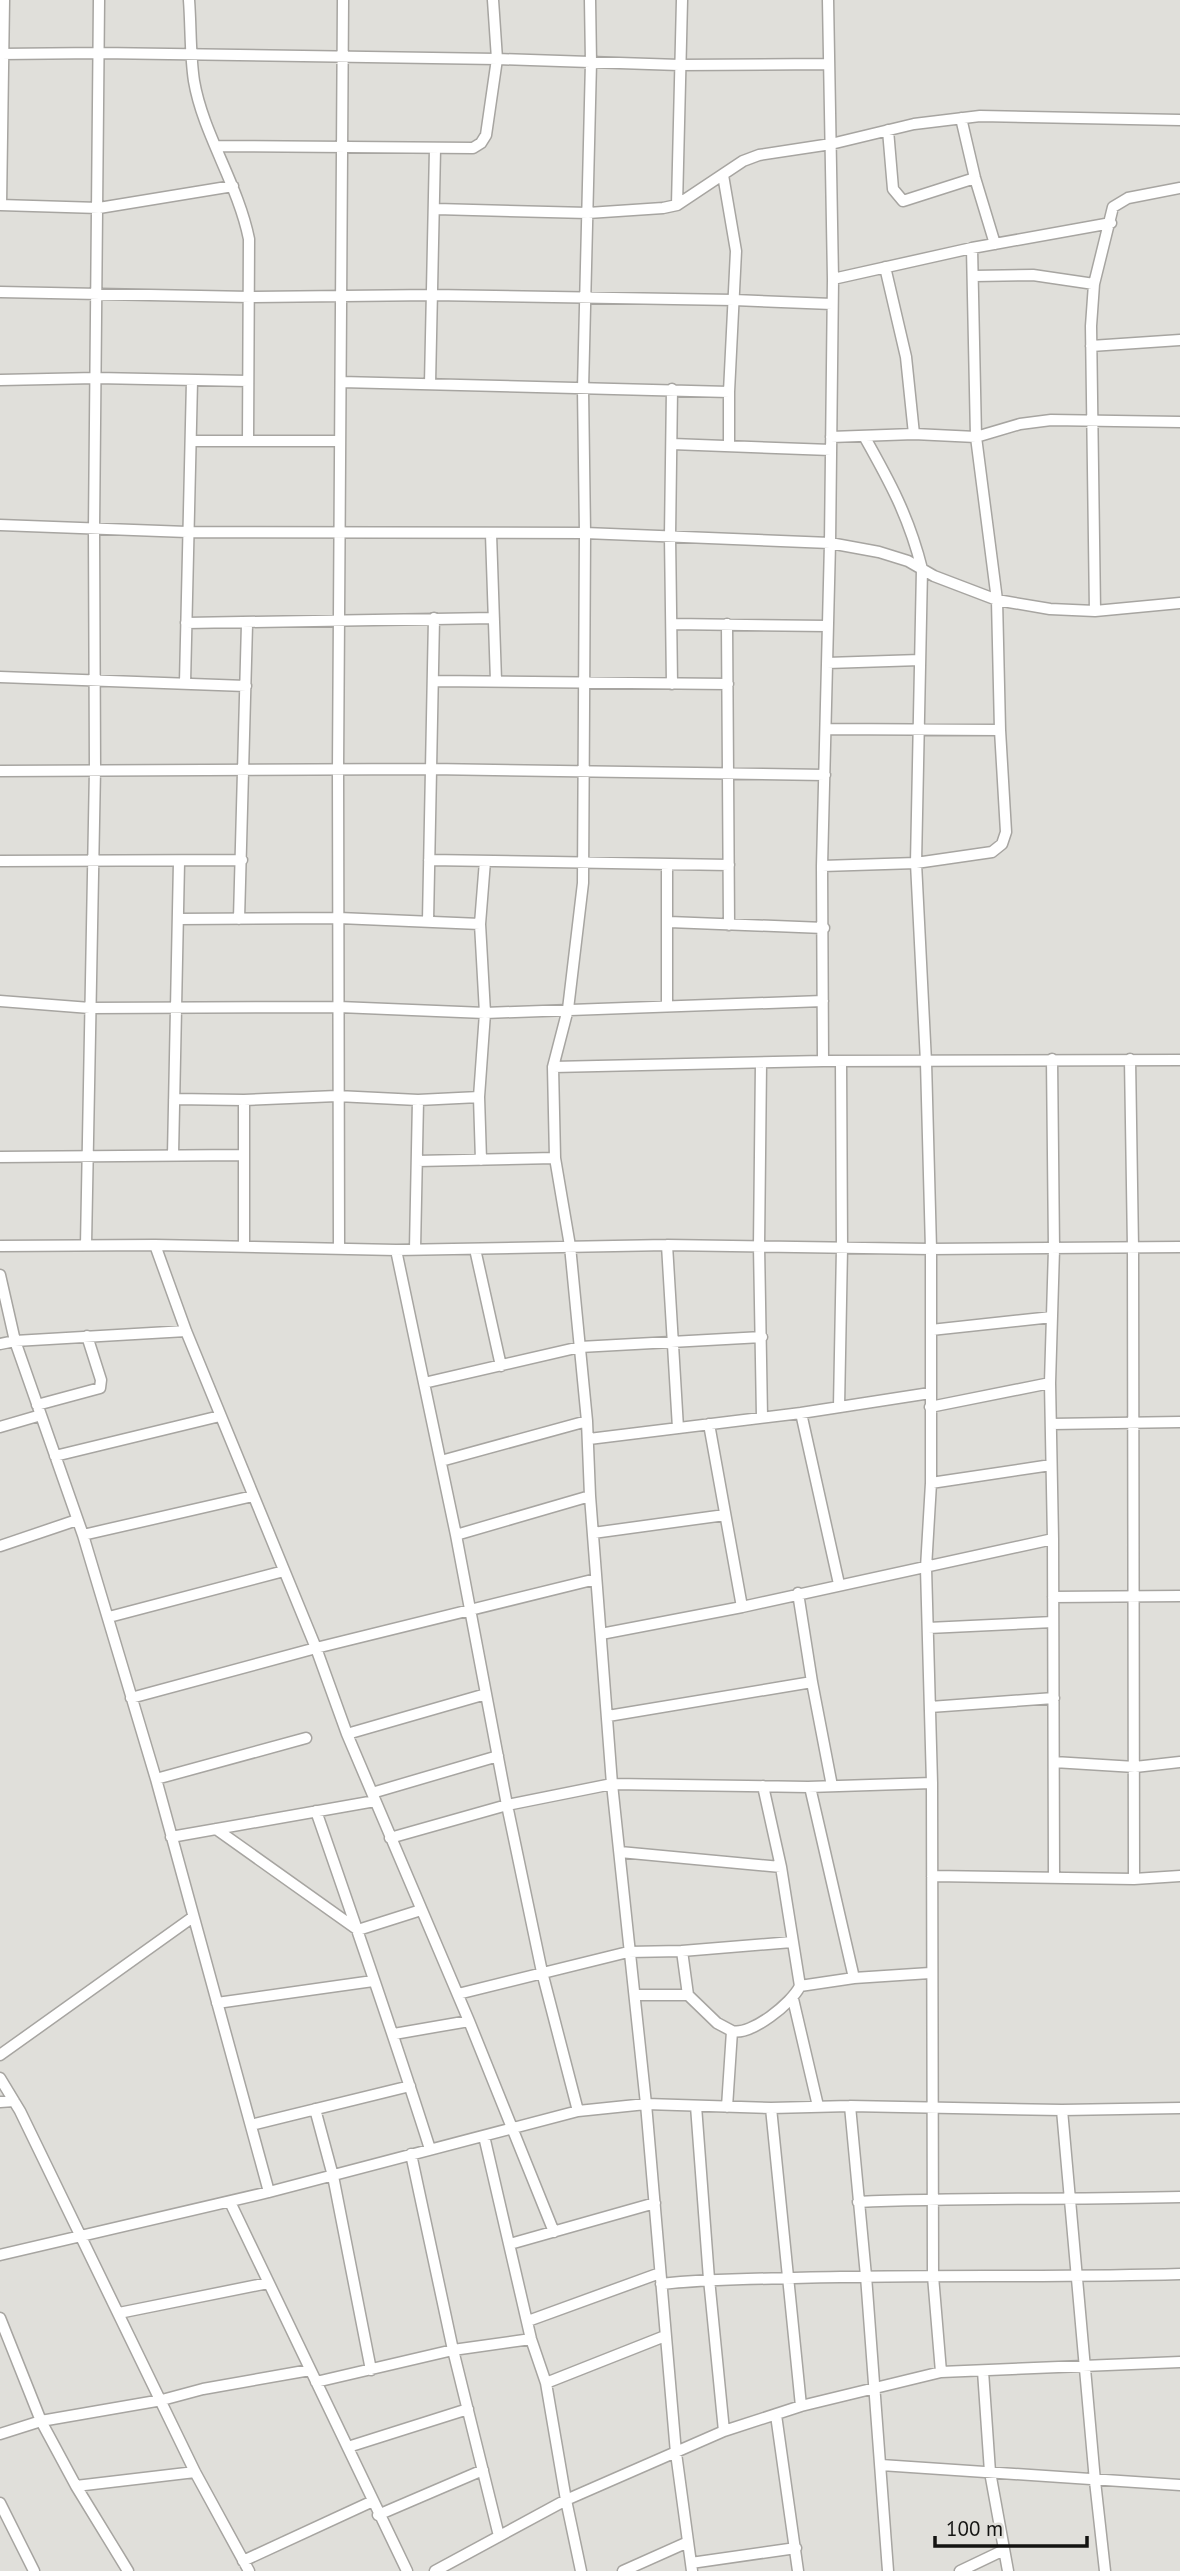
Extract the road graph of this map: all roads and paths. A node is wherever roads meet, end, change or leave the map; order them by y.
1 (4, 0) edge
2 (100, 0) edge
3 (189, 0) edge
4 (344, 0) edge
5 (493, 0) edge
6 (590, 0) edge
7 (682, 0) edge
8 (828, 0) edge
9 (100, 53) junction
10 (2, 54) edge
11 (192, 55) junction
12 (344, 58) junction
13 (497, 59) junction
14 (591, 62) junction
15 (828, 64) junction
16 (679, 65) junction
17 (961, 118) junction
18 (1180, 120) edge
19 (888, 130) junction
20 (831, 144) junction
21 (216, 146) junction
22 (2, 147) edge
23 (344, 148) junction
24 (435, 149) junction
25 (723, 175) junction
26 (975, 178) junction
27 (233, 186) junction
28 (1180, 188) edge
29 (1, 205) edge
30 (677, 205) junction
31 (99, 208) junction
32 (436, 209) junction
33 (587, 213) junction
34 (1111, 222) junction
35 (995, 244) junction
36 (972, 248) junction
37 (885, 267) junction
38 (974, 276) junction
39 (832, 279) junction
40 (1094, 284) junction
41 (0, 292) edge
42 (98, 293) junction
43 (342, 295) junction
44 (433, 295) junction
45 (250, 297) junction
46 (585, 297) junction
47 (734, 300) junction
48 (832, 304) junction
49 (1180, 340) edge
50 (1091, 346) junction
51 (96, 378) junction
52 (0, 380) edge
53 (192, 381) junction
54 (248, 381) junction
55 (341, 382) junction
56 (430, 384) junction
57 (583, 389) junction
58 (672, 389) junction
59 (729, 392) junction
60 (1093, 421) junction
61 (1180, 422) edge
62 (914, 434) junction
63 (864, 436) junction
64 (831, 437) junction
65 (976, 437) junction
66 (191, 441) junction
67 (248, 441) junction
68 (340, 441) junction
69 (672, 444) junction
70 (729, 445) junction
71 (831, 450) junction
72 (0, 525) edge
73 (94, 529) junction
74 (187, 532) junction
75 (339, 533) junction
76 (585, 533) junction
77 (491, 534) junction
78 (670, 536) junction
79 (830, 543) junction
80 (922, 569) junction
81 (997, 600) junction
82 (1180, 603) edge
83 (1095, 611) junction
84 (434, 618) junction
85 (494, 618) junction
86 (339, 621) junction
87 (186, 623) junction
88 (247, 624) junction
89 (672, 624) junction
90 (727, 624) junction
91 (827, 626) junction
92 (920, 660) junction
93 (827, 663) junction
94 (0, 677) edge
95 (94, 679) junction
96 (434, 681) junction
97 (496, 681) junction
98 (185, 683) junction
99 (584, 684) junction
100 (672, 684) junction
101 (728, 684) junction
102 (246, 686) junction
103 (826, 729) junction
104 (919, 729) junction
105 (1000, 730) junction
106 (244, 768) junction
107 (95, 769) junction
108 (431, 769) junction
109 (338, 770) junction
110 (0, 771) edge
111 (582, 771) junction
112 (825, 775) junction
113 (728, 776) junction
114 (242, 860) junction
115 (429, 860) junction
116 (485, 861) junction
117 (0, 862) edge
118 (94, 862) junction
119 (179, 862) junction
120 (583, 862) junction
121 (916, 863) junction
122 (667, 865) junction
123 (729, 865) junction
124 (822, 866) junction
125 (339, 918) junction
126 (178, 919) junction
127 (239, 919) junction
128 (428, 921) junction
129 (669, 922) junction
130 (480, 924) junction
131 (729, 925) junction
132 (824, 928) junction
133 (0, 1001) edge
134 (823, 1002) junction
135 (667, 1006) junction
136 (175, 1007) junction
137 (339, 1007) junction
138 (90, 1008) junction
139 (568, 1009) junction
140 (485, 1013) junction
141 (1052, 1059) junction
142 (1130, 1059) junction
143 (1180, 1060) edge
144 (823, 1061) junction
145 (841, 1061) junction
146 (926, 1062) junction
147 (761, 1063) junction
148 (553, 1067) junction
149 (337, 1096) junction
150 (479, 1097) junction
151 (174, 1099) junction
152 (244, 1100) junction
153 (418, 1100) junction
154 (173, 1154) junction
155 (243, 1155) junction
156 (86, 1156) junction
157 (0, 1157) edge
158 (555, 1158) junction
159 (481, 1160) junction
160 (417, 1161) junction
161 (86, 1245) junction
162 (155, 1245) junction
163 (667, 1245) junction
164 (0, 1246) edge
165 (570, 1246) junction
166 (760, 1246) junction
167 (244, 1247) junction
168 (1180, 1247) edge
169 (339, 1248) junction
170 (842, 1248) junction
171 (1133, 1248) junction
172 (475, 1249) junction
173 (931, 1249) junction
174 (1054, 1249) junction
175 (396, 1250) junction
176 (415, 1250) junction
177 (0, 1275) edge
178 (1052, 1317) junction
179 (186, 1331) junction
180 (931, 1331) junction
181 (87, 1336) junction
182 (762, 1337) junction
183 (15, 1341) junction
184 (672, 1342) junction
185 (0, 1344) edge
186 (580, 1347) junction
187 (500, 1366) junction
188 (424, 1383) junction
189 (1051, 1383) junction
190 (930, 1393) junction
191 (839, 1407) junction
192 (930, 1407) junction
193 (39, 1410) junction
194 (801, 1413) junction
195 (220, 1416) junction
196 (762, 1417) junction
197 (587, 1421) junction
198 (1133, 1422) junction
199 (1180, 1422) edge
200 (709, 1424) junction
201 (1051, 1424) junction
202 (0, 1427) edge
203 (678, 1428) junction
204 (589, 1439) junction
205 (55, 1457) junction
206 (440, 1461) junction
207 (1051, 1465) junction
208 (930, 1483) junction
209 (253, 1496) junction
210 (590, 1496) junction
211 (725, 1515) junction
212 (77, 1520) junction
213 (593, 1533) junction
214 (83, 1535) junction
215 (456, 1535) junction
216 (1053, 1539) junction
217 (0, 1546) edge
218 (926, 1568) junction
219 (284, 1570) junction
220 (596, 1579) junction
221 (839, 1584) junction
222 (798, 1593) junction
223 (1132, 1596) junction
224 (1180, 1596) edge
225 (1053, 1597) junction
226 (742, 1607) junction
227 (469, 1611) junction
228 (108, 1617) junction
229 (1053, 1622) junction
230 (928, 1628) junction
231 (601, 1634) junction
232 (316, 1648) junction
233 (812, 1682) junction
234 (486, 1694) junction
235 (131, 1698) junction
236 (1054, 1698) junction
237 (930, 1707) junction
238 (607, 1716) junction
239 (347, 1734) junction
240 (306, 1738) dead end
241 (498, 1756) junction
242 (1054, 1762) junction
243 (1180, 1762) edge
244 (1135, 1766) junction
245 (156, 1779) junction
246 (932, 1783) junction
247 (612, 1784) junction
248 (763, 1786) junction
249 (832, 1786) junction
250 (810, 1787) junction
251 (373, 1797) junction
252 (507, 1805) junction
253 (316, 1811) junction
254 (216, 1829) junction
255 (171, 1837) junction
256 (390, 1838) junction
257 (620, 1852) junction
258 (780, 1867) junction
259 (932, 1876) junction
260 (1180, 1876) edge
261 (1054, 1877) junction
262 (1134, 1879) junction
263 (421, 1910) junction
264 (193, 1917) junction
265 (358, 1930) junction
266 (792, 1942) junction
267 (682, 1951) junction
268 (628, 1952) junction
269 (542, 1972) junction
270 (930, 1973) junction
271 (854, 1978) junction
272 (373, 1982) junction
273 (800, 1986) junction
274 (457, 1994) junction
275 (688, 1995) junction
276 (635, 1996) junction
277 (793, 1999) junction
278 (217, 2003) junction
279 (469, 2021) junction
280 (732, 2031) junction
281 (394, 2034) junction
282 (0, 2055) edge
283 (0, 2078) edge
284 (410, 2086) junction
285 (14, 2101) junction
286 (0, 2102) edge
287 (646, 2104) junction
288 (696, 2106) junction
289 (818, 2106) junction
290 (850, 2106) junction
291 (727, 2107) junction
292 (933, 2107) junction
293 (771, 2108) junction
294 (1180, 2108) edge
295 (315, 2109) junction
296 (1062, 2110) junction
297 (578, 2111) junction
298 (251, 2126) junction
299 (513, 2129) junction
300 (484, 2136) junction
301 (430, 2149) junction
302 (411, 2154) junction
303 (332, 2176) junction
304 (269, 2192) junction
305 (1180, 2197) edge
306 (933, 2199) junction
307 (1069, 2200) junction
308 (230, 2202) junction
309 (858, 2202) junction
310 (654, 2203) junction
311 (554, 2232) junction
312 (82, 2236) junction
313 (510, 2244) junction
314 (0, 2255) edge
315 (1180, 2274) edge
316 (866, 2276) junction
317 (933, 2276) junction
318 (661, 2278) junction
319 (788, 2278) junction
320 (1076, 2278) junction
321 (709, 2279) junction
322 (268, 2283) junction
323 (119, 2313) junction
324 (0, 2318) edge
325 (528, 2321) junction
326 (665, 2336) junction
327 (531, 2339) junction
328 (453, 2350) junction
329 (1180, 2362) edge
330 (1085, 2367) junction
331 (310, 2370) junction
332 (371, 2370) junction
333 (983, 2371) junction
334 (941, 2372) junction
335 (316, 2382) junction
336 (546, 2383) junction
337 (874, 2388) junction
338 (162, 2400) junction
339 (801, 2406) junction
340 (468, 2409) junction
341 (776, 2415) junction
342 (41, 2421) junction
343 (724, 2431) junction
344 (0, 2434) edge
345 (348, 2447) junction
346 (676, 2453) junction
347 (881, 2465) junction
348 (483, 2470) junction
349 (195, 2472) junction
350 (990, 2472) junction
351 (1095, 2481) junction
352 (1180, 2485) edge
353 (76, 2486) junction
354 (566, 2500) junction
355 (373, 2501) junction
356 (0, 2503) edge
357 (378, 2515) junction
358 (499, 2536) junction
359 (688, 2542) junction
360 (796, 2548) junction
361 (1004, 2550) junction
362 (243, 2561) junction
363 (691, 2567) edge
364 (34, 2571) edge
365 (128, 2571) edge
366 (249, 2571) edge
367 (407, 2571) edge
368 (435, 2571) edge
369 (581, 2571) edge
370 (623, 2571) edge
371 (799, 2571) edge
372 (888, 2571) edge
373 (960, 2571) edge
374 (1008, 2571) edge
375 (1105, 2571) edge

1 - 10 street
2 - 9 street
3 - 11 street
4 - 12 street
5 - 13 street
6 - 14 street
7 - 16 street
8 - 15 street
9 - 10 street
9 - 11 street
9 - 31 street
10 - 22 street
11 - 12 street
11 - 21 street
12 - 13 street
12 - 23 street
13 - 14 street
13 - 24 street
14 - 16 street
14 - 33 street
15 - 16 street
15 - 20 street
16 - 30 street
17 - 18 street
17 - 19 street
17 - 26 street
19 - 20 street
19 - 26 street
20 - 25 street
20 - 39 street
21 - 23 street
21 - 27 street
22 - 29 street
23 - 24 street
23 - 43 street
24 - 32 street
25 - 30 street
25 - 47 street
26 - 35 street
27 - 31 street
27 - 45 street
28 - 34 street
29 - 31 street
30 - 33 street
31 - 42 street
32 - 33 street
32 - 44 street
33 - 46 street
34 - 35 street
34 - 40 street
35 - 36 street
36 - 37 street
36 - 38 street
37 - 39 street
37 - 62 street
38 - 40 street
38 - 65 street
39 - 48 street
40 - 50 street
41 - 42 street
42 - 45 street
42 - 51 street
43 - 44 street
43 - 45 street
43 - 55 street
44 - 46 street
44 - 56 street
45 - 54 street
46 - 47 street
46 - 57 street
47 - 48 street
47 - 59 street
48 - 64 street
49 - 50 street
50 - 60 street
51 - 52 street
51 - 53 street
51 - 73 street
53 - 54 street
53 - 66 street
54 - 67 street
55 - 56 street
55 - 68 street
56 - 57 street
57 - 58 street
57 - 76 street
58 - 59 street
58 - 69 street
59 - 70 street
60 - 61 street
60 - 65 street
60 - 83 street
62 - 63 street
62 - 65 street
63 - 64 street
63 - 80 street
64 - 71 street
65 - 81 street
66 - 67 street
66 - 74 street
67 - 68 street
68 - 75 street
69 - 70 street
69 - 78 street
70 - 71 street
71 - 79 street
72 - 73 street
73 - 74 street
73 - 95 street
74 - 75 street
74 - 87 street
75 - 77 street
75 - 86 street
76 - 77 street
76 - 78 street
76 - 99 street
77 - 85 street
78 - 79 street
78 - 89 street
79 - 80 street
79 - 91 street
80 - 81 street
80 - 92 street
81 - 83 street
81 - 105 street
82 - 83 street
84 - 85 street
84 - 86 street
84 - 96 street
85 - 97 street
86 - 88 street
86 - 109 street
87 - 88 street
87 - 98 street
88 - 102 street
89 - 90 street
89 - 100 street
90 - 91 street
90 - 101 street
91 - 93 street
92 - 93 street
92 - 104 street
93 - 103 street
94 - 95 street
95 - 98 street
95 - 107 street
96 - 97 street
96 - 108 street
97 - 99 street
98 - 102 street
99 - 100 street
99 - 111 street
100 - 101 street
101 - 113 street
102 - 106 street
103 - 104 street
103 - 112 street
104 - 105 street
104 - 121 street
105 - 121 street
106 - 107 street
106 - 109 street
106 - 114 street
107 - 110 street
107 - 118 street
108 - 109 street
108 - 111 street
108 - 115 street
109 - 125 street
111 - 113 street
111 - 120 street
112 - 113 street
112 - 124 street
113 - 123 street
114 - 119 street
114 - 127 street
115 - 116 street
115 - 128 street
116 - 120 street
116 - 130 street
117 - 118 street
118 - 119 street
118 - 138 street
119 - 126 street
120 - 122 street
120 - 139 street
121 - 124 street
121 - 146 street
122 - 123 street
122 - 129 street
123 - 131 street
124 - 132 street
125 - 127 street
125 - 128 street
125 - 137 street
126 - 127 street
126 - 136 street
128 - 130 street
129 - 131 street
129 - 135 street
130 - 140 street
131 - 132 street
132 - 134 street
133 - 138 street
134 - 135 street
134 - 144 street
135 - 139 street
136 - 137 street
136 - 138 street
136 - 151 street
137 - 140 street
137 - 149 street
138 - 156 street
139 - 140 street
139 - 148 street
140 - 150 street
141 - 142 street
141 - 146 street
141 - 174 street
142 - 143 street
142 - 171 street
144 - 145 street
144 - 147 street
145 - 146 street
145 - 170 street
146 - 173 street
147 - 148 street
147 - 166 street
148 - 158 street
149 - 152 street
149 - 153 street
149 - 169 street
150 - 153 street
150 - 159 street
151 - 152 street
151 - 154 street
152 - 155 street
153 - 160 street
154 - 155 street
154 - 156 street
155 - 167 street
156 - 157 street
156 - 161 street
158 - 159 street
158 - 165 street
159 - 160 street
160 - 176 street
161 - 162 street
161 - 164 street
162 - 167 street
162 - 179 street
163 - 165 street
163 - 166 street
163 - 184 street
165 - 172 street
165 - 186 street
166 - 170 street
166 - 182 street
167 - 169 street
168 - 171 street
169 - 175 street
170 - 173 street
170 - 191 street
171 - 174 street
171 - 198 street
172 - 176 street
172 - 187 street
173 - 174 street
173 - 180 street
174 - 178 street
175 - 176 street
175 - 188 street
177 - 183 street
178 - 180 street
178 - 189 street
179 - 181 street
179 - 195 street
180 - 190 street
181 - 183 street
181 - 193 street
182 - 184 street
182 - 196 street
183 - 185 street
183 - 193 street
184 - 186 street
184 - 203 street
186 - 187 street
186 - 197 street
187 - 188 street
188 - 206 street
189 - 192 street
189 - 201 street
190 - 191 street
190 - 192 street
191 - 194 street
192 - 208 street
193 - 202 street
193 - 205 street
194 - 196 street
194 - 221 street
195 - 205 street
195 - 209 street
196 - 200 street
197 - 204 street
197 - 206 street
198 - 199 street
198 - 201 street
198 - 223 street
200 - 203 street
200 - 211 street
201 - 207 street
203 - 204 street
204 - 210 street
205 - 212 street
206 - 215 street
207 - 208 street
207 - 216 street
208 - 218 street
209 - 214 street
209 - 219 street
210 - 213 street
210 - 215 street
211 - 213 street
211 - 226 street
212 - 214 street
212 - 217 street
213 - 220 street
214 - 228 street
215 - 227 street
216 - 218 street
216 - 225 street
218 - 221 street
218 - 230 street
219 - 228 street
219 - 232 street
220 - 227 street
220 - 231 street
221 - 222 street
222 - 226 street
222 - 233 street
223 - 224 street
223 - 225 street
223 - 244 street
225 - 229 street
226 - 231 street
227 - 232 street
227 - 234 street
228 - 235 street
229 - 230 street
229 - 236 street
230 - 237 street
231 - 238 street
232 - 235 street
232 - 239 street
233 - 238 street
233 - 249 street
234 - 239 street
234 - 241 street
235 - 245 street
236 - 237 street
236 - 242 street
237 - 246 street
238 - 247 street
239 - 251 street
240 - 245 street
241 - 251 street
241 - 252 street
242 - 244 street
242 - 261 street
243 - 244 street
244 - 262 street
245 - 255 street
246 - 249 street
246 - 259 street
247 - 248 street
247 - 252 street
247 - 257 street
248 - 250 street
248 - 258 street
249 - 250 street
250 - 271 street
251 - 253 street
251 - 256 street
252 - 256 street
252 - 269 street
253 - 254 street
253 - 265 street
254 - 255 street
254 - 265 street
255 - 264 street
256 - 263 street
257 - 258 street
257 - 268 street
258 - 266 street
259 - 261 street
259 - 270 street
260 - 262 street
261 - 262 street
263 - 265 street
263 - 274 street
264 - 278 street
264 - 282 street
265 - 272 street
266 - 267 street
266 - 273 street
267 - 268 street
267 - 275 street
268 - 269 street
268 - 276 street
269 - 274 street
269 - 297 street
270 - 271 street
270 - 292 street
271 - 273 street
272 - 278 street
272 - 281 street
273 - 277 street
274 - 279 street
275 - 276 street
275 - 280 street
276 - 287 street
277 - 280 street
277 - 289 street
278 - 298 street
279 - 281 street
279 - 299 street
280 - 291 street
281 - 284 street
283 - 285 street
284 - 295 street
284 - 301 street
285 - 286 street
285 - 312 street
287 - 288 street
287 - 297 street
287 - 310 street
288 - 291 street
288 - 321 street
289 - 290 street
289 - 293 street
290 - 292 street
290 - 309 street
291 - 293 street
292 - 296 street
292 - 306 street
293 - 319 street
294 - 296 street
295 - 298 street
295 - 303 street
296 - 307 street
297 - 299 street
298 - 304 street
299 - 300 street
299 - 311 street
300 - 301 street
300 - 313 street
301 - 302 street
302 - 303 street
302 - 328 street
303 - 304 street
303 - 332 street
304 - 308 street
305 - 307 street
306 - 307 street
306 - 309 street
306 - 317 street
307 - 320 street
308 - 312 street
308 - 322 street
309 - 316 street
310 - 311 street
310 - 318 street
311 - 313 street
312 - 314 street
312 - 323 street
313 - 325 street
315 - 320 street
316 - 317 street
316 - 319 street
316 - 337 street
317 - 320 street
317 - 334 street
318 - 321 street
318 - 325 street
318 - 326 street
319 - 321 street
319 - 339 street
320 - 330 street
321 - 343 street
322 - 323 street
322 - 331 street
323 - 338 street
324 - 342 street
325 - 327 street
326 - 336 street
326 - 346 street
327 - 328 street
327 - 336 street
328 - 332 street
328 - 340 street
329 - 330 street
330 - 333 street
330 - 351 street
331 - 335 street
331 - 338 street
332 - 335 street
333 - 334 street
333 - 350 street
334 - 337 street
335 - 345 street
336 - 354 street
337 - 339 street
337 - 347 street
338 - 342 street
338 - 349 street
339 - 341 street
340 - 345 street
340 - 348 street
341 - 343 street
341 - 360 street
342 - 344 street
342 - 353 street
343 - 346 street
345 - 355 street
346 - 354 street
346 - 359 street
347 - 350 street
347 - 372 street
348 - 357 street
348 - 358 street
349 - 353 street
349 - 362 street
350 - 351 street
350 - 361 street
351 - 352 street
351 - 375 street
353 - 365 street
354 - 358 street
354 - 369 street
355 - 357 street
355 - 362 street
356 - 364 street
357 - 367 street
358 - 368 street
359 - 363 street
359 - 370 street
360 - 363 street
360 - 371 street
361 - 373 street
361 - 374 street
362 - 366 street

